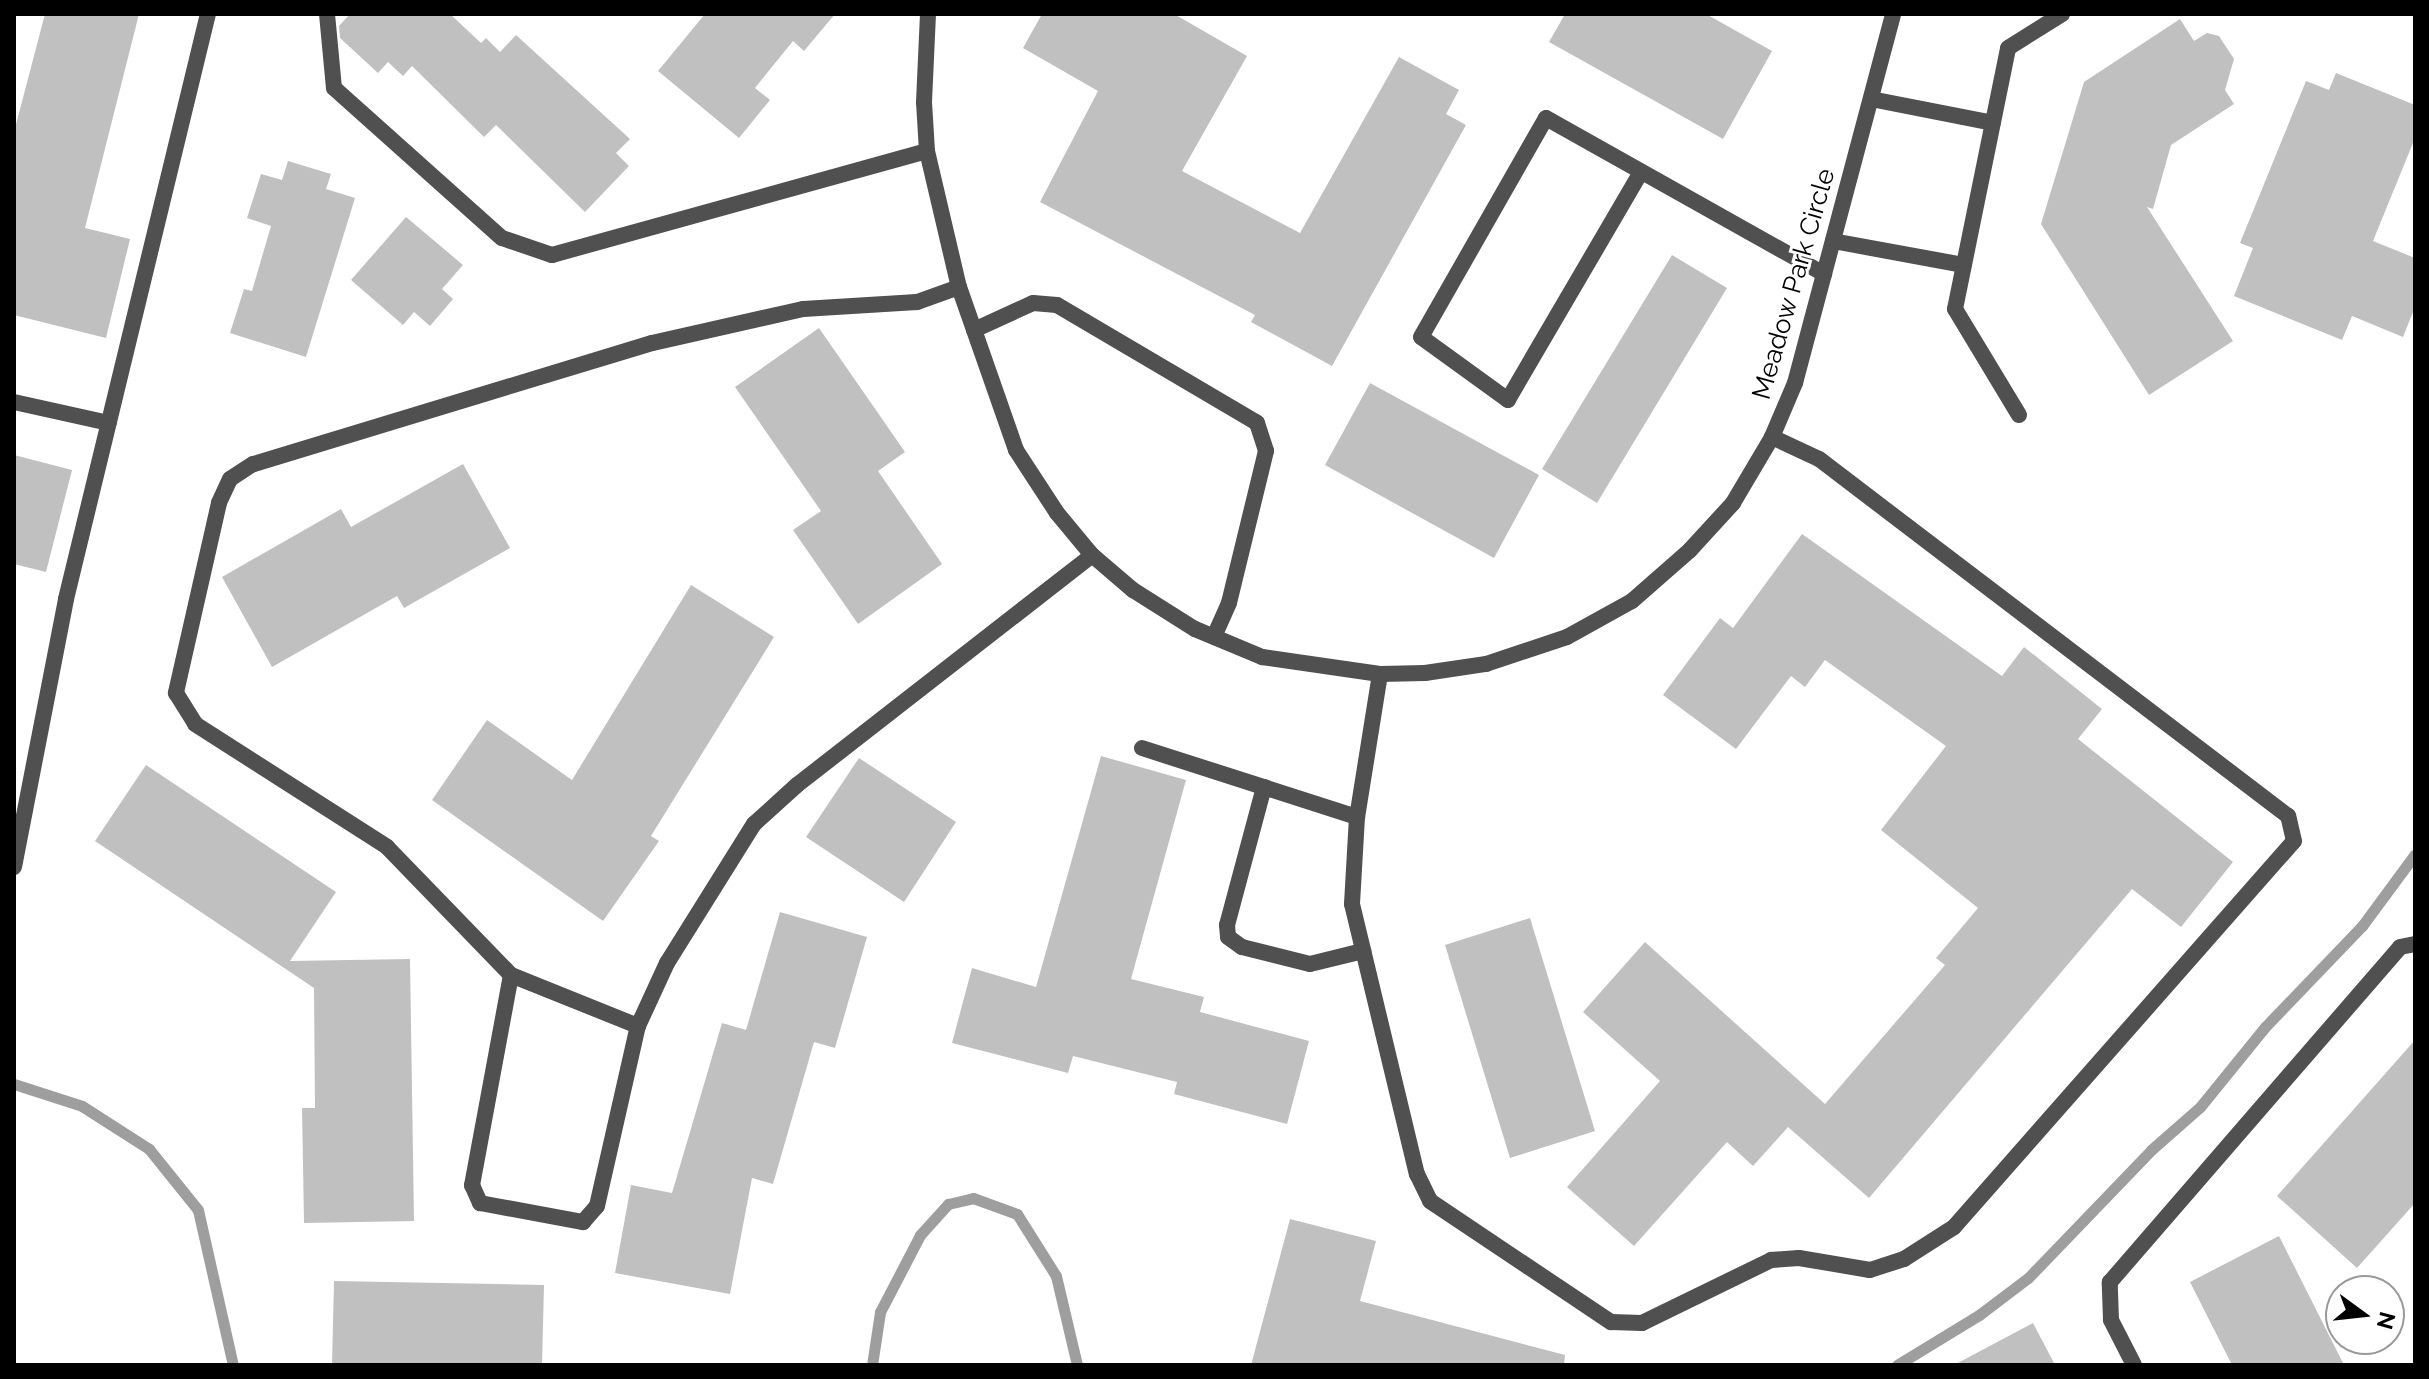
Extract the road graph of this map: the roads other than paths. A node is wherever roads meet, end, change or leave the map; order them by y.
1 (208, 14) edge
2 (327, 14) edge
3 (928, 14) edge
4 (1893, 14) edge
5 (2062, 14) edge
6 (1871, 99) junction
7 (1993, 123) junction
8 (927, 151) junction
9 (1641, 172) junction
10 (1833, 241) junction
11 (1964, 265) junction
12 (1824, 274) junction
13 (959, 287) junction
14 (974, 330) junction
15 (14, 402) edge
16 (2019, 415) dead end
17 (109, 423) junction
18 (1772, 437) junction
19 (1092, 555) junction
20 (1214, 637) junction
21 (1380, 674) junction
22 (1142, 748) dead end
23 (1264, 787) junction
24 (1357, 817) junction
25 (14, 867) edge
26 (2415, 944) edge
27 (1363, 951) junction
28 (511, 975) junction
29 (638, 1026) junction
30 (2134, 1365) edge

1 - 17 street
2 - 8 street
3 - 8 street, Meadow Park Circle
4 - 6 street, Meadow Park Circle
5 - 7 street
6 - 7 street
6 - 10 street, Meadow Park Circle
7 - 11 street
8 - 13 street, Meadow Park Circle
9 - 9 street
9 - 12 street
10 - 11 street
10 - 12 street, Meadow Park Circle
11 - 16 street
12 - 18 street, Meadow Park Circle
13 - 14 street, Meadow Park Circle
13 - 28 street
14 - 19 street, Meadow Park Circle
14 - 20 street
15 - 17 street
17 - 25 street
18 - 21 street, Meadow Park Circle
18 - 27 street
19 - 20 street, Meadow Park Circle
19 - 29 street
20 - 21 street, Meadow Park Circle
21 - 24 street
22 - 23 street
23 - 24 street
23 - 27 street
24 - 27 street
26 - 30 street
28 - 29 street
28 - 29 street

